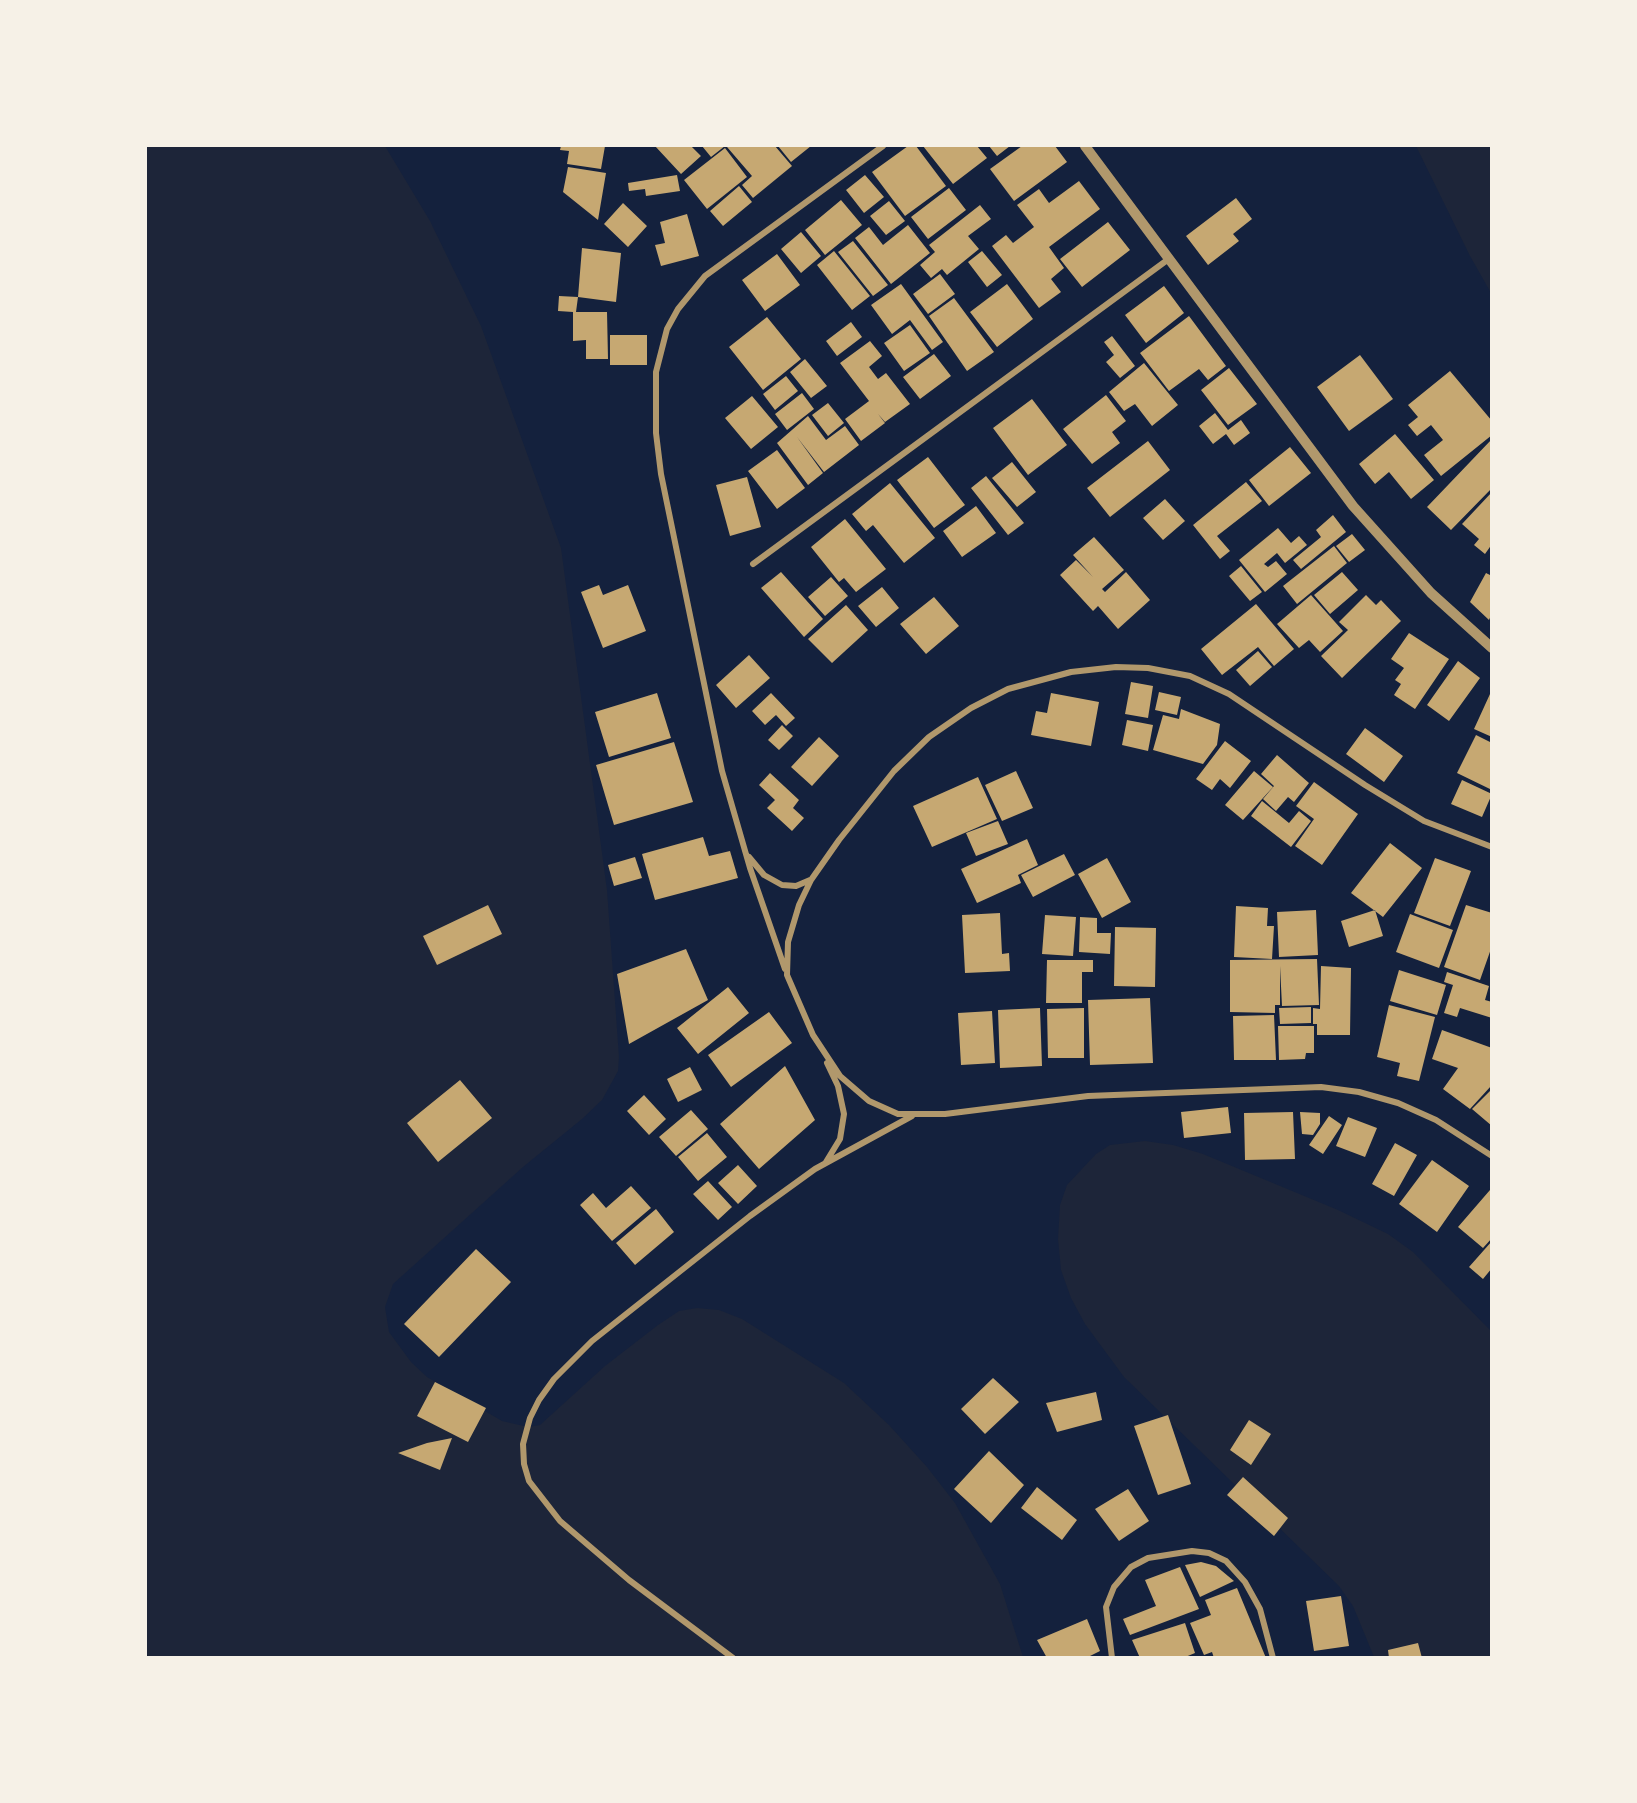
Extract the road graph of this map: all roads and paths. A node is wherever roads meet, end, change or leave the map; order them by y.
1 (883, 146) edge
2 (1085, 146) edge
3 (1170, 258) junction
4 (753, 564) dead end
5 (1491, 648) edge
6 (1491, 847) edge
7 (744, 849) junction
8 (811, 880) junction
9 (787, 975) junction
10 (813, 1035) junction
11 (913, 1116) junction
12 (1491, 1156) edge
13 (825, 1164) junction
14 (733, 1658) edge
15 (1112, 1658) edge
16 (1273, 1658) edge

1 - 7 street
2 - 3 street
3 - 4 street
3 - 5 street
6 - 8 street
7 - 8 street
7 - 9 street
8 - 9 street
9 - 10 street
10 - 11 street
10 - 13 street
11 - 12 street
11 - 13 street
13 - 14 street
15 - 16 street

